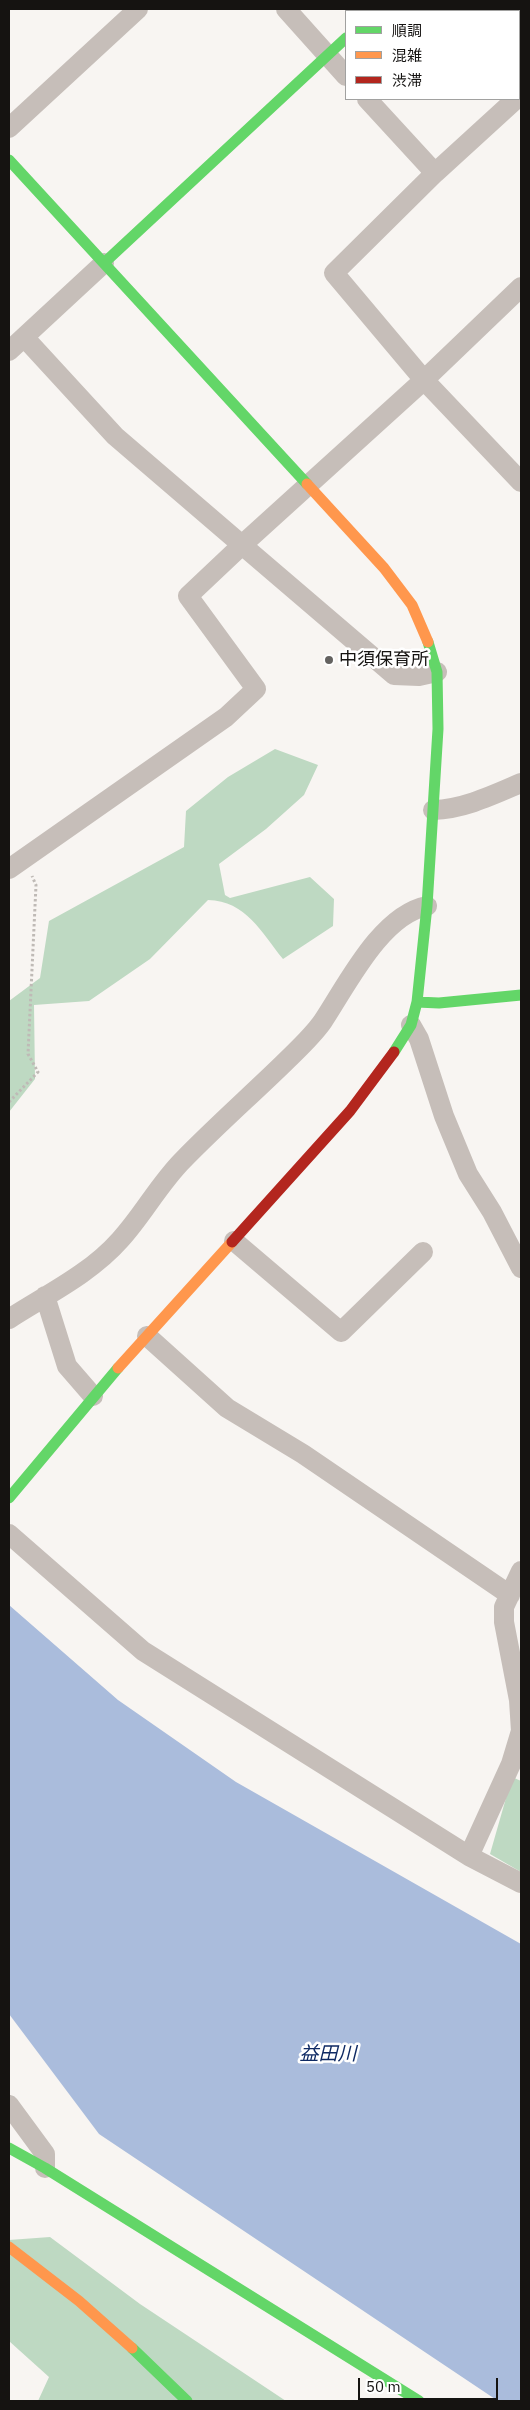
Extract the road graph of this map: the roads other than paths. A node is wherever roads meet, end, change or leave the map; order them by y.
1 (138, 9) edge
2 (286, 9) edge
3 (345, 39) edge
4 (328, 55) junction
5 (345, 75) edge
6 (368, 100) edge
7 (515, 100) edge
8 (9, 128) edge
9 (9, 160) edge
10 (435, 174) junction
11 (104, 263) junction
12 (521, 288) edge
13 (24, 337) junction
14 (9, 351) edge
15 (424, 380) junction
16 (521, 482) edge
17 (308, 484) junction
18 (242, 545) junction
19 (437, 672) junction
20 (521, 783) edge
21 (433, 810) junction
22 (9, 869) edge
23 (427, 906) junction
24 (521, 995) edge
25 (417, 1002) junction
26 (411, 1025) junction
27 (234, 1241) junction
28 (423, 1252) dead end
29 (521, 1268) edge
30 (45, 1296) junction
31 (9, 1319) edge
32 (147, 1336) junction
33 (93, 1396) junction
34 (9, 1498) edge
35 (9, 1534) edge
36 (521, 1571) edge
37 (510, 1594) junction
38 (513, 1618) edge
39 (469, 1856) junction
40 (521, 1883) edge
41 (9, 2105) edge
42 (9, 2148) edge
43 (45, 2168) junction
44 (9, 2247) edge
45 (187, 2401) edge
46 (420, 2401) edge

1 - 8 street
2 - 4 street
3 - 4 street
4 - 5 street
4 - 11 street
6 - 10 street
7 - 10 street
9 - 11 street
10 - 15 street
11 - 13 street
11 - 17 street
12 - 15 street
13 - 14 street
13 - 18 street
15 - 16 street
15 - 17 street
17 - 18 street
17 - 19 street
18 - 19 street
18 - 22 street
19 - 21 street
20 - 21 street
21 - 23 street
23 - 25 street
23 - 30 street
24 - 25 street
25 - 26 street
26 - 27 street
26 - 29 street
27 - 28 street
27 - 32 street
30 - 31 street
30 - 33 street
32 - 33 street
32 - 37 street
33 - 34 street
35 - 39 street
36 - 37 street
37 - 38 street
38 - 39 street
39 - 40 street
41 - 43 street
42 - 43 street
43 - 46 street
44 - 45 street

